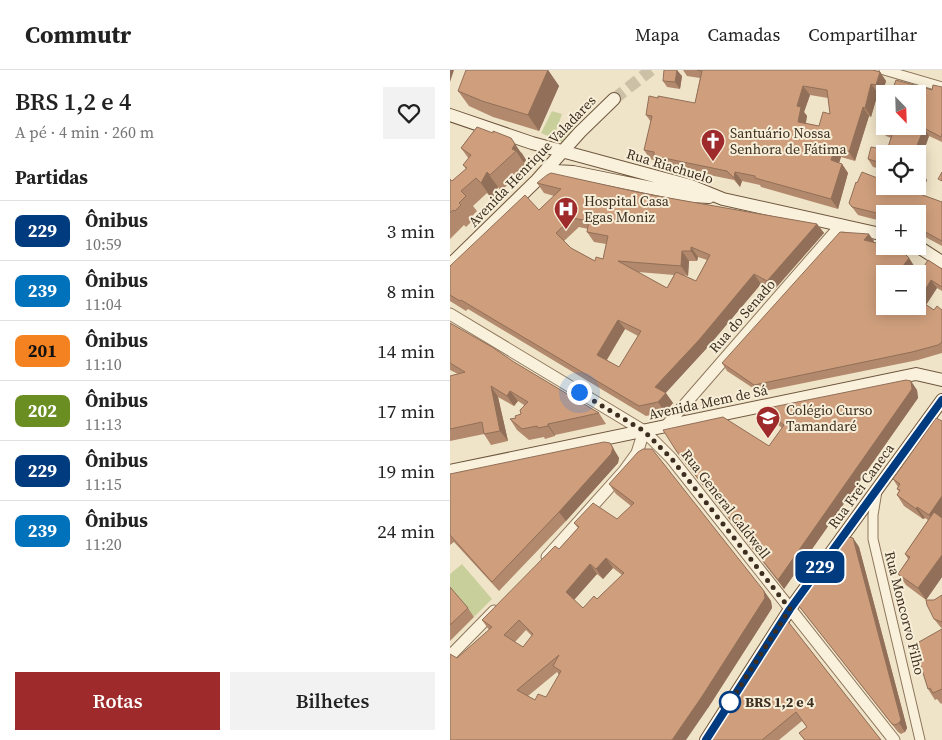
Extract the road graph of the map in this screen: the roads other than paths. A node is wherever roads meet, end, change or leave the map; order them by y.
1 (884, 70) edge
2 (901, 72) edge
3 (942, 87) edge
4 (614, 99) tunnel mouth
5 (450, 115) edge
6 (564, 151) junction
7 (537, 180) junction
8 (724, 199) junction
9 (841, 225) junction
10 (876, 233) edge
11 (926, 252) edge
12 (942, 262) edge
13 (450, 265) edge
14 (450, 314) edge
15 (942, 380) edge
16 (942, 400) edge
17 (666, 426) junction
18 (644, 431) junction
19 (450, 471) edge
20 (877, 491) junction
21 (542, 563) edge
22 (502, 603) edge
23 (790, 609) junction
24 (450, 656) edge
25 (706, 740) edge
26 (894, 740) edge
27 (920, 740) edge

1 - 2 street
2 - 3 street
4 - 6 main road, Avenida Henrique Valadares
5 - 6 main road, Rua Riachuelo
6 - 7 main road, Avenida Henrique Valadares
6 - 8 main road, Rua Riachuelo
7 - 8 main road
7 - 13 main road, Avenida Henrique Valadares
8 - 9 main road, Rua Riachuelo
9 - 10 main road, Rua Riachuelo
9 - 17 street, Rua do Senado
11 - 12 main road
14 - 18 street, Rua General Caldwell
15 - 17 main road, Avenida Mem de Sá
16 - 20 main road, Rua Frei Caneca
17 - 18 main road, Avenida Mem de Sá
18 - 19 main road, Avenida Mem de Sá
18 - 21 street
18 - 23 street, Rua General Caldwell
20 - 23 main road, Rua Frei Caneca
20 - 27 street, Rua Moncorvo Filho
22 - 24 street
23 - 25 main road, Rua Frei Caneca
23 - 26 street, Rua General Caldwell

